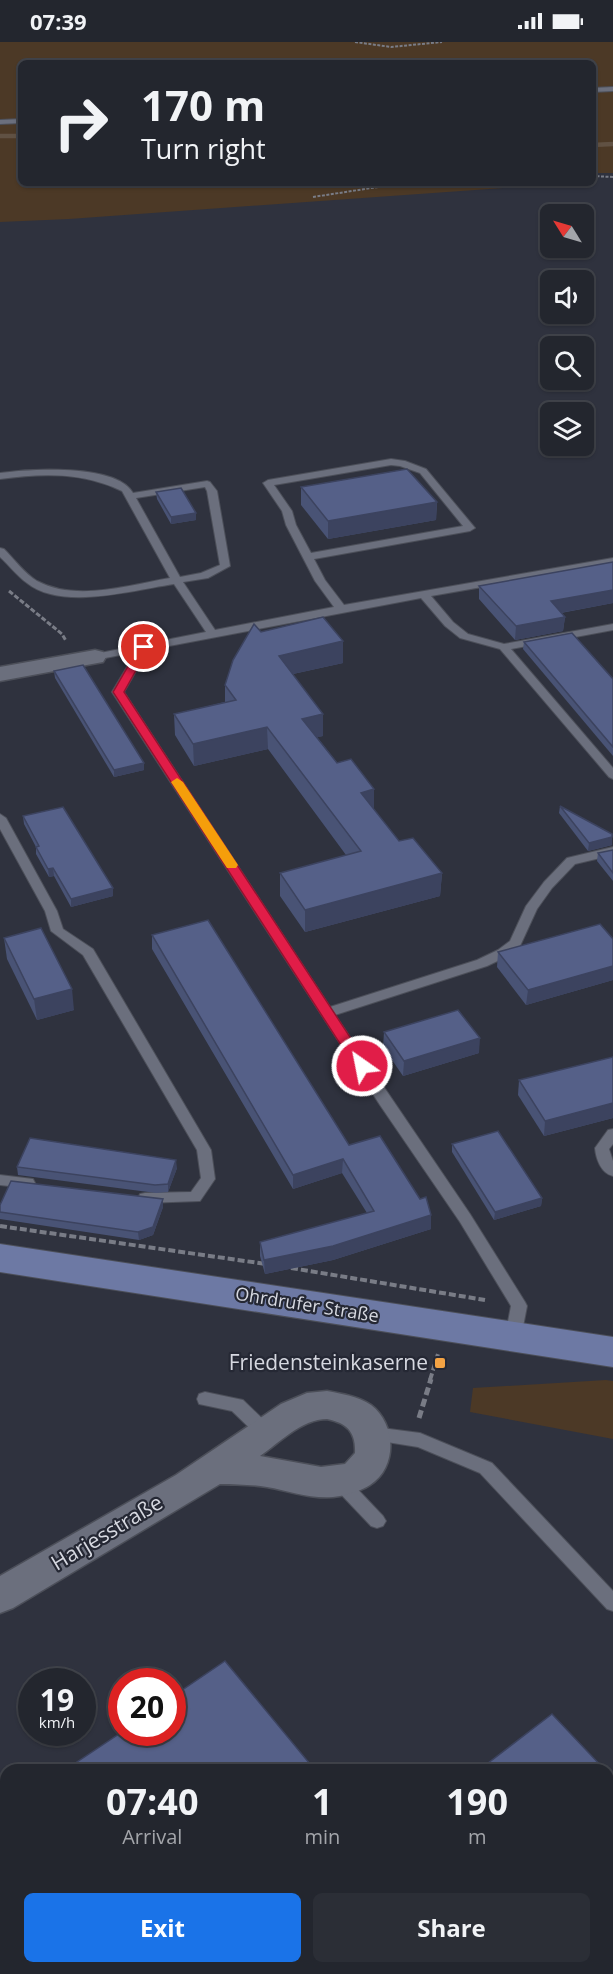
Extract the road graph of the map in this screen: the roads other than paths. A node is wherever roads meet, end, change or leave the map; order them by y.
1 (613, 89) edge
2 (596, 90) edge
3 (18, 121) edge
4 (0, 122) edge
5 (0, 476) edge
6 (130, 496) junction
7 (0, 551) edge
8 (308, 556) junction
9 (613, 561) edge
10 (176, 579) junction
11 (424, 595) junction
12 (341, 609) junction
13 (613, 627) edge
14 (212, 634) junction
15 (144, 647) junction
16 (504, 647) junction
17 (86, 658) joint
18 (0, 674) edge
19 (613, 775) edge
20 (0, 818) edge
21 (613, 851) edge
22 (327, 1013) junction
23 (613, 1134) edge
24 (613, 1171) edge
25 (0, 1180) edge
26 (44, 1185) edge
27 (133, 1197) edge
28 (0, 1258) edge
29 (516, 1321) junction
30 (613, 1352) edge
31 (205, 1399) dead end
32 (266, 1433) junction
33 (374, 1434) junction
34 (214, 1469) junction
35 (340, 1482) junction
36 (377, 1521) dead end
37 (0, 1596) edge
38 (613, 1602) edge

1 - 2 lane
3 - 4 lane
5 - 6 lane
6 - 10 lane
6 - 10 lane
7 - 10 lane
8 - 8 lane
8 - 12 lane
9 - 11 lane
10 - 14 lane
11 - 12 lane
11 - 16 lane
12 - 14 lane
13 - 16 lane
14 - 15 lane
15 - 17 lane
15 - 22 lane
16 - 19 lane
17 - 18 street
20 - 27 lane
21 - 22 lane
22 - 29 lane
23 - 24 lane
25 - 26 lane
28 - 29 main road, Ohrdrufer Straße
29 - 30 main road, Ohrdrufer Straße
31 - 32 lane
32 - 33 street, Harjesstraße
32 - 34 street, Harjesstraße
33 - 35 street
33 - 38 lane
34 - 35 street
34 - 37 street, Harjesstraße
35 - 36 lane

